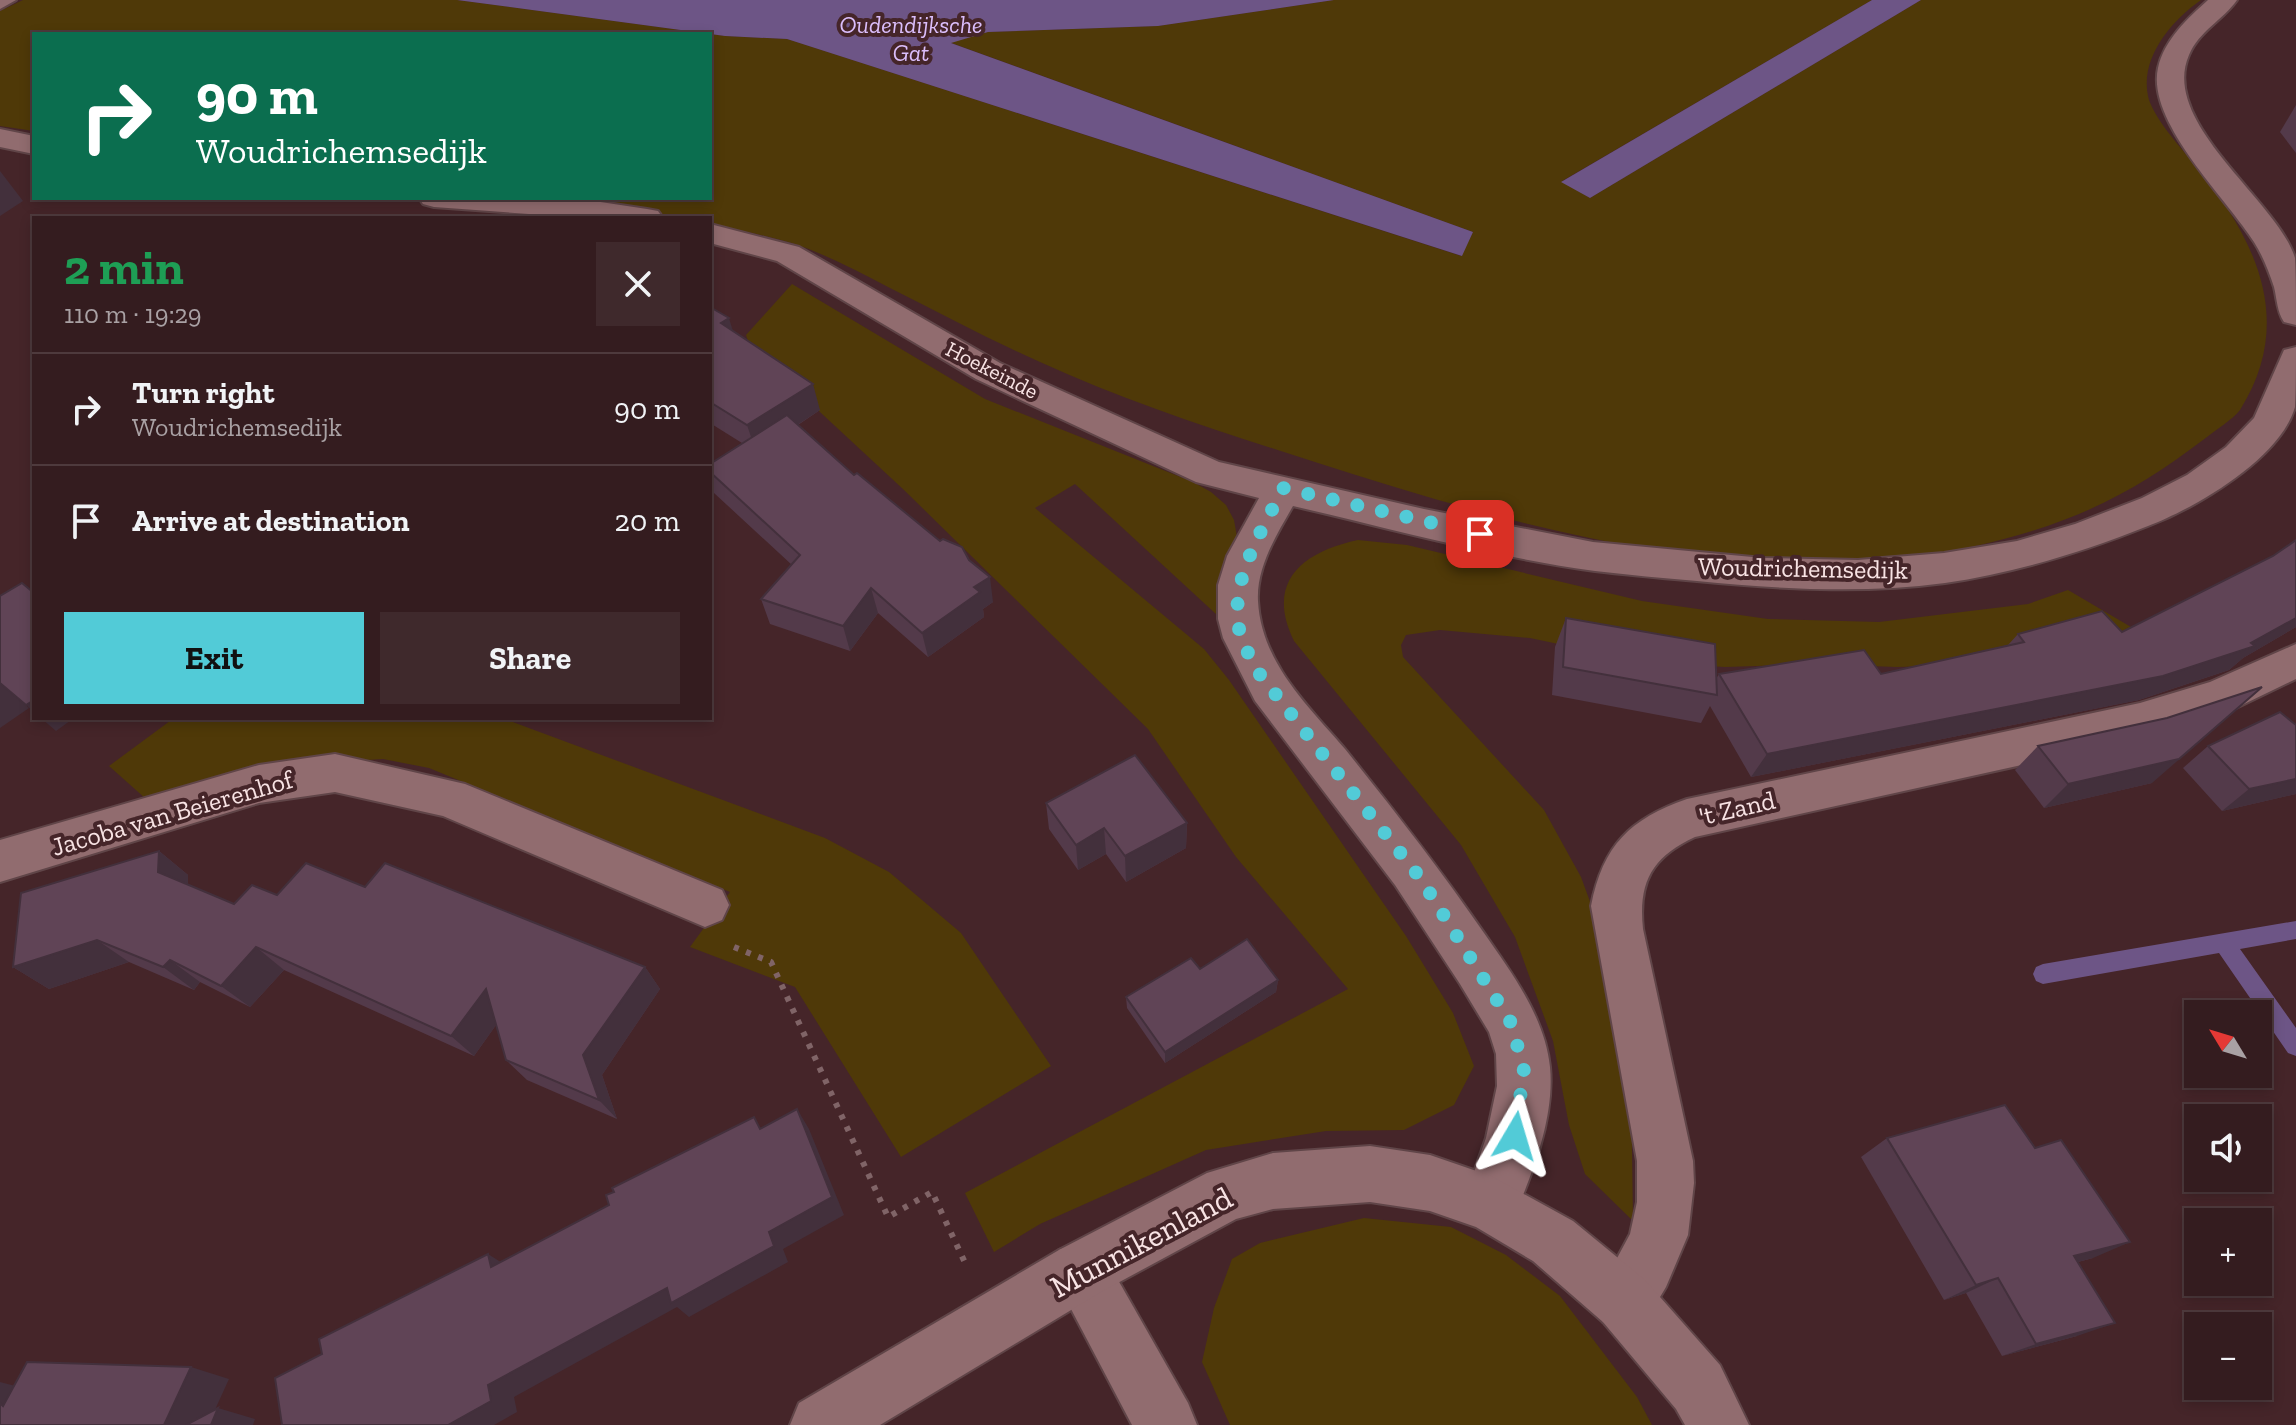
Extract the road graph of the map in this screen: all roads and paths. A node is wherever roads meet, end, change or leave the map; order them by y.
1 (6, 0) edge
2 (2224, 0) edge
3 (0, 3) edge
4 (0, 138) edge
5 (32, 145) edge
6 (467, 200) edge
7 (633, 216) edge
8 (712, 234) edge
9 (2296, 315) edge
10 (2296, 358) edge
11 (1283, 488) junction
12 (2296, 660) edge
13 (0, 861) edge
14 (705, 905) joint
15 (1491, 1204) junction
16 (1080, 1271) junction
17 (1624, 1301) junction
18 (992, 1322) junction
19 (821, 1425) edge
20 (1166, 1425) edge
21 (1718, 1425) edge

1 - 3 lane
2 - 9 street
4 - 5 street
6 - 7 street
8 - 11 street, Hoekeinde
10 - 11 street, Woudrichemsedijk
11 - 15 street
12 - 17 street, 't Zand
13 - 14 street, Jacoba van Beierenhof
14 - 18 path
15 - 16 street, Munnikenland
15 - 17 street, Munnikenland
16 - 18 street, Munnikenland
16 - 20 street
17 - 21 street, Munnikenland
18 - 19 street, Munnikenland

